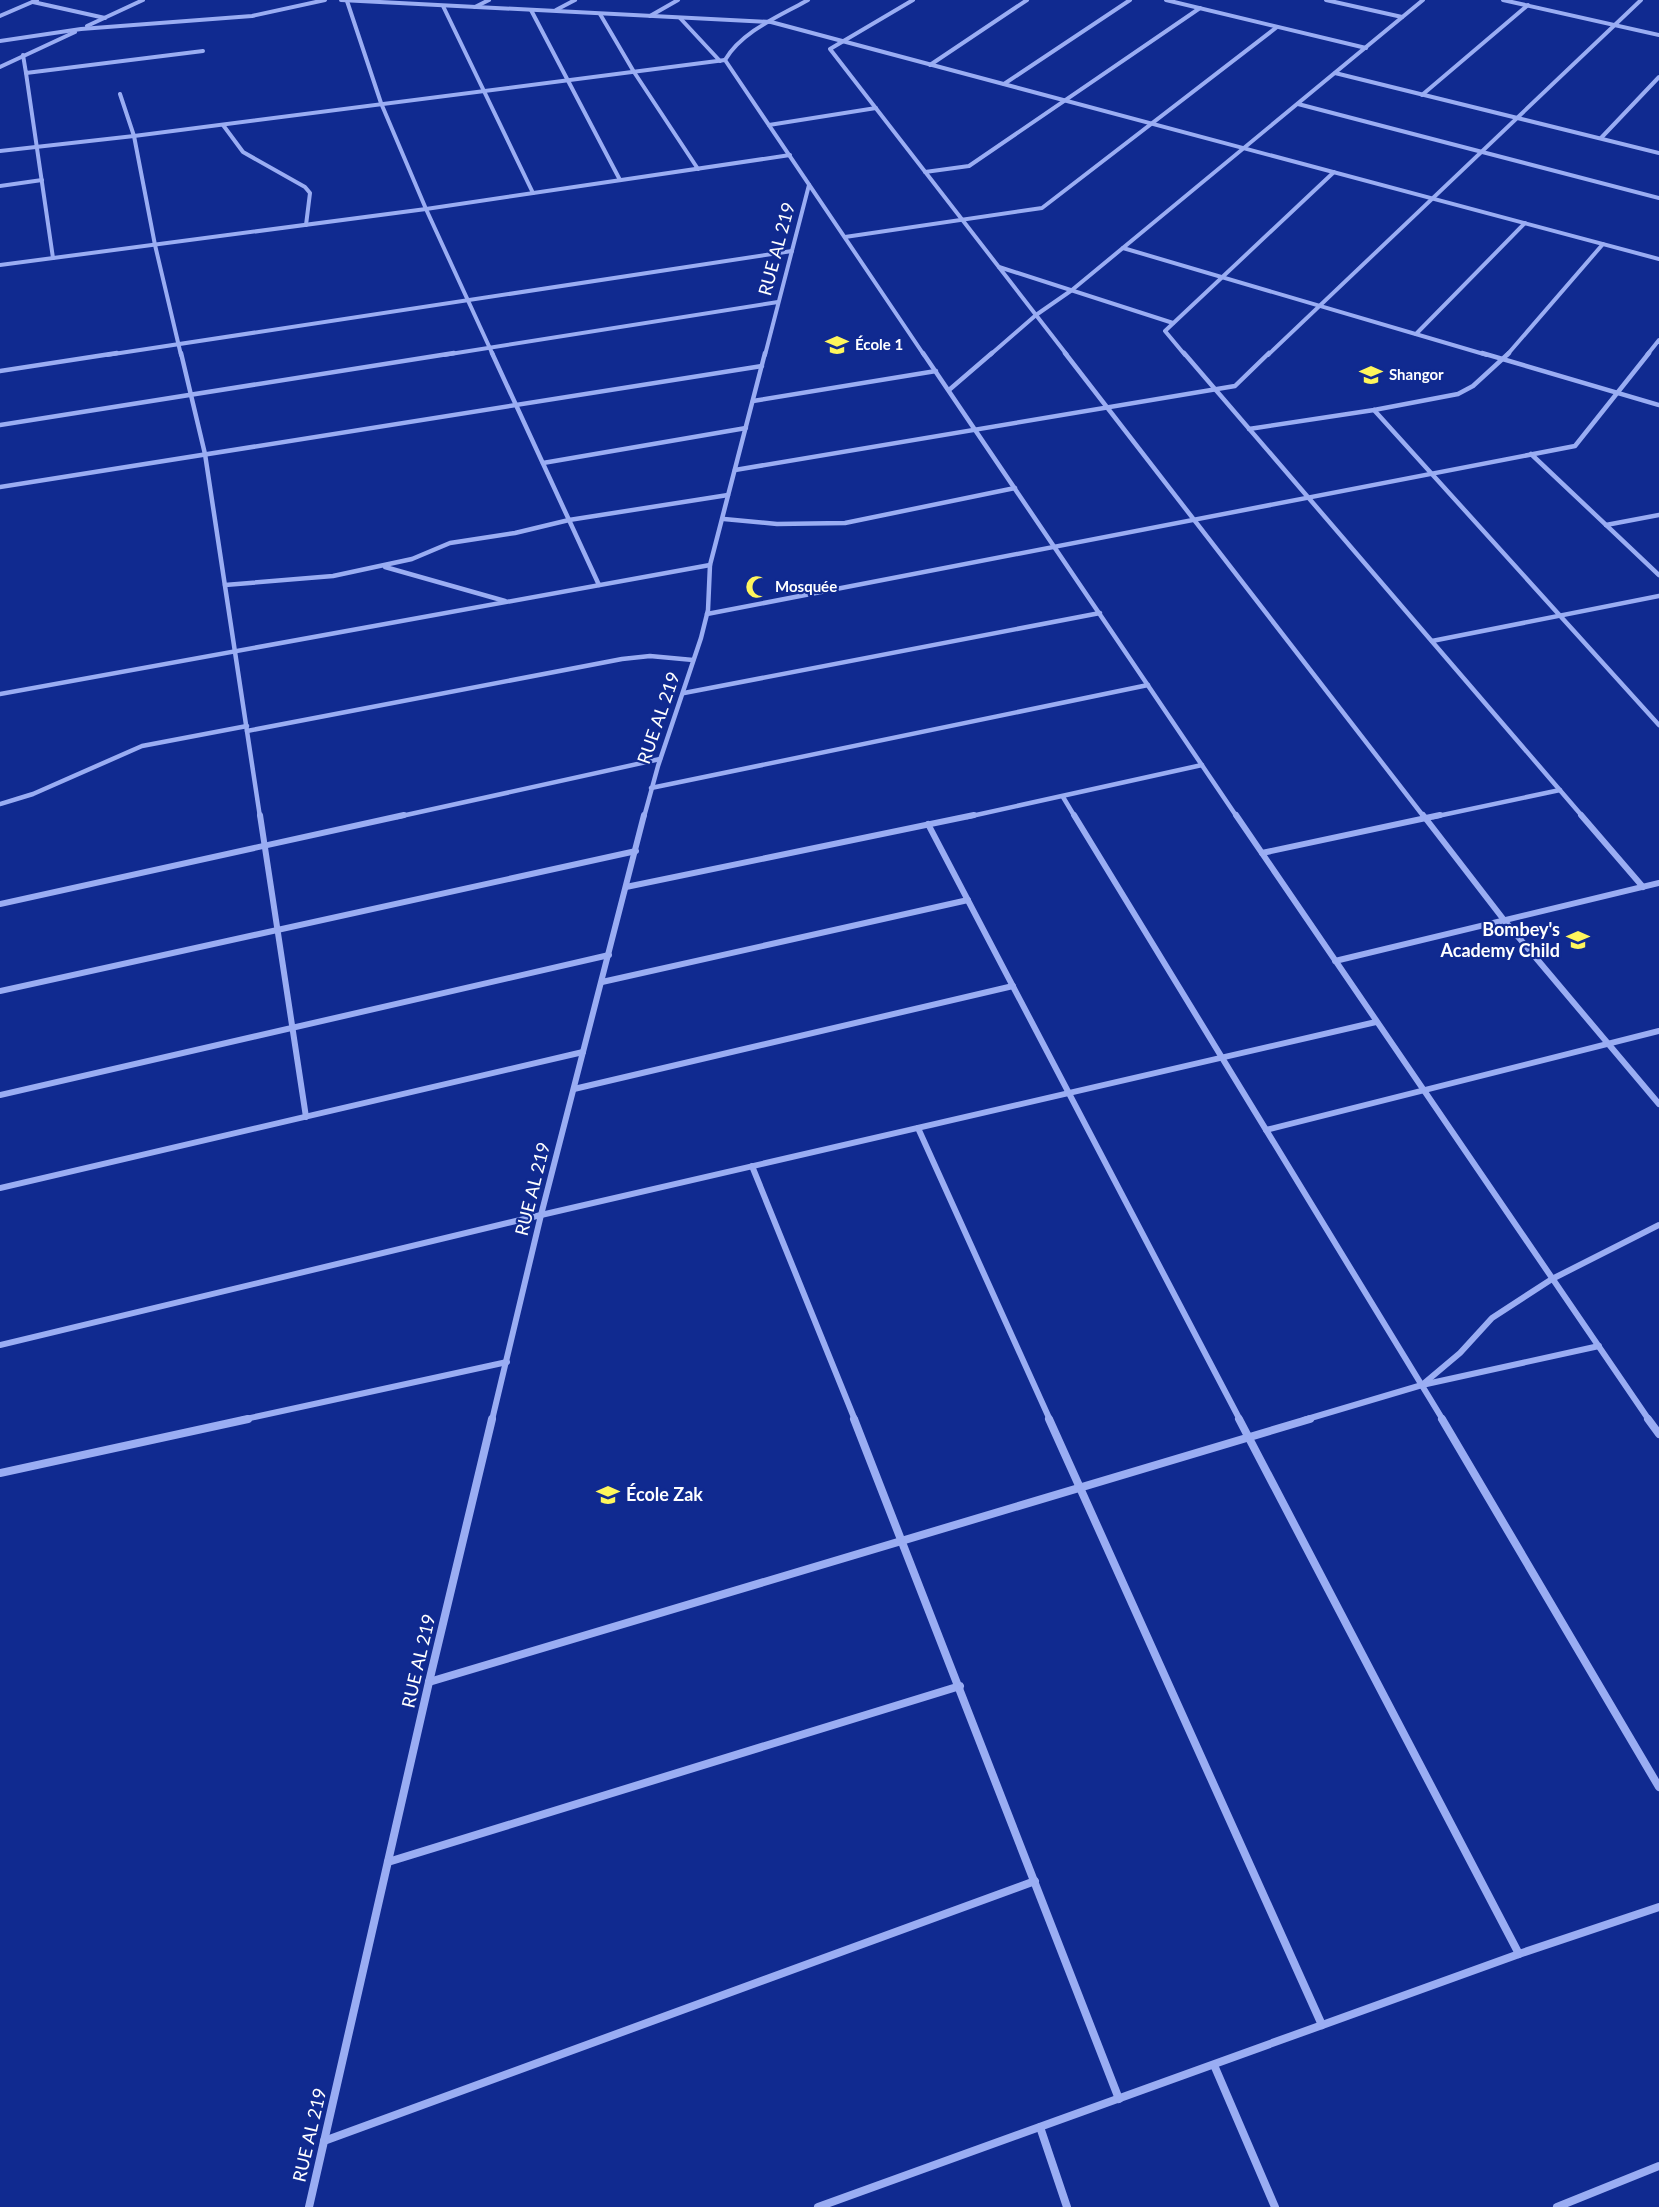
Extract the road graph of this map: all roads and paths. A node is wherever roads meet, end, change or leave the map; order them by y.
1 (143, 0) edge
2 (325, 0) edge
3 (341, 0) edge
4 (489, 0) edge
5 (575, 0) edge
6 (678, 0) edge
7 (808, 0) edge
8 (913, 0) edge
9 (1027, 0) edge
10 (1130, 0) edge
11 (1166, 0) edge
12 (1326, 0) edge
13 (1423, 0) edge
14 (1503, 0) edge
15 (1641, 0) edge
16 (35, 1) edge
17 (347, 1) edge
18 (1528, 5) junction
19 (443, 6) junction
20 (475, 7) junction
21 (1200, 8) junction
22 (531, 10) junction
23 (555, 11) junction
24 (600, 14) junction
25 (0, 16) edge
26 (650, 16) junction
27 (105, 18) junction
28 (679, 18) junction
29 (1402, 18) junction
30 (771, 22) junction
31 (1615, 25) junction
32 (1277, 27) junction
33 (81, 29) junction
34 (1659, 35) edge
35 (0, 41) edge
36 (843, 42) junction
37 (1366, 48) junction
38 (203, 51) dead end
39 (23, 55) junction
40 (722, 61) junction
41 (930, 65) junction
42 (0, 67) edge
43 (634, 72) junction
44 (26, 73) junction
45 (1335, 73) junction
46 (1659, 77) edge
47 (568, 80) junction
48 (1004, 84) junction
49 (484, 90) junction
50 (120, 94) dead end
51 (1422, 95) junction
52 (1065, 101) junction
53 (381, 103) junction
54 (1298, 104) junction
55 (876, 108) junction
56 (1517, 118) junction
57 (223, 124) junction
58 (1152, 124) junction
59 (769, 125) junction
60 (134, 136) junction
61 (1601, 138) junction
62 (37, 146) junction
63 (1244, 148) junction
64 (0, 151) edge
65 (1481, 152) junction
66 (1659, 153) edge
67 (789, 155) junction
68 (698, 169) junction
69 (925, 172) junction
70 (1334, 172) junction
71 (42, 180) junction
72 (620, 180) junction
73 (809, 184) junction
74 (0, 186) edge
75 (533, 194) junction
76 (1432, 198) junction
77 (1659, 198) edge
78 (426, 209) junction
79 (961, 220) junction
80 (1525, 223) junction
81 (306, 225) junction
82 (845, 237) junction
83 (1603, 244) junction
84 (155, 245) junction
85 (1123, 248) junction
86 (792, 251) junction
87 (53, 258) junction
88 (1659, 259) edge
89 (0, 265) edge
90 (998, 267) junction
91 (1222, 277) junction
92 (1072, 290) junction
93 (469, 302) junction
94 (778, 302) junction
95 (1319, 306) junction
96 (1036, 315) junction
97 (1173, 323) junction
98 (1416, 334) junction
99 (1659, 340) edge
100 (179, 345) junction
101 (490, 348) junction
102 (1503, 360) junction
103 (762, 366) junction
104 (0, 371) edge
105 (936, 371) junction
106 (1215, 389) junction
107 (949, 390) junction
108 (1618, 393) junction
109 (191, 395) junction
110 (753, 402) junction
111 (516, 404) junction
112 (1659, 405) edge
113 (1107, 407) junction
114 (1374, 410) junction
115 (0, 425) edge
116 (746, 428) junction
117 (975, 429) junction
118 (1249, 429) junction
119 (205, 454) junction
120 (1532, 454) junction
121 (543, 463) junction
122 (735, 470) junction
123 (1432, 474) junction
124 (0, 487) edge
125 (1015, 488) junction
126 (728, 495) junction
127 (1308, 498) junction
128 (1659, 514) edge
129 (724, 519) junction
130 (1194, 519) junction
131 (569, 520) junction
132 (1606, 525) junction
133 (1054, 546) junction
134 (710, 565) junction
135 (383, 567) junction
136 (1659, 575) edge
137 (225, 585) junction
138 (599, 585) junction
139 (1659, 596) edge
140 (508, 602) junction
141 (1100, 613) junction
142 (707, 614) junction
143 (1560, 615) junction
144 (1432, 641) junction
145 (235, 651) junction
146 (693, 660) junction
147 (1148, 685) junction
148 (684, 693) junction
149 (0, 694) edge
150 (1659, 725) edge
151 (247, 729) junction
152 (660, 759) junction
153 (1202, 765) junction
154 (651, 788) junction
155 (1560, 790) junction
156 (1063, 796) junction
157 (0, 804) edge
158 (1425, 818) junction
159 (928, 824) junction
160 (265, 846) junction
161 (636, 851) junction
162 (1262, 853) junction
163 (1659, 883) edge
164 (626, 887) junction
165 (1643, 887) junction
166 (968, 900) junction
167 (0, 904) edge
168 (1504, 920) junction
169 (277, 930) junction
170 (609, 954) junction
171 (1335, 960) junction
172 (602, 982) junction
173 (1014, 986) junction
174 (0, 991) edge
175 (1376, 1022) junction
176 (292, 1028) junction
177 (1659, 1031) edge
178 (1609, 1044) junction
179 (584, 1052) junction
180 (1222, 1058) junction
181 (574, 1089) junction
182 (1422, 1090) junction
183 (1069, 1093) junction
184 (0, 1095) edge
185 (1659, 1104) edge
186 (306, 1118) junction
187 (918, 1128) junction
188 (1266, 1130) junction
189 (752, 1166) junction
190 (0, 1188) edge
191 (541, 1215) junction
192 (1659, 1225) edge
193 (1552, 1279) junction
194 (0, 1345) edge
195 (1599, 1346) junction
196 (507, 1362) junction
197 (1422, 1386) junction
198 (1659, 1434) edge
199 (1249, 1437) junction
200 (0, 1473) edge
201 (1080, 1487) junction
202 (903, 1540) junction
203 (429, 1682) junction
204 (960, 1686) junction
205 (1659, 1787) edge
206 (388, 1862) junction
207 (1035, 1881) junction
208 (1659, 1907) edge
209 (1520, 1954) junction
210 (1322, 2025) junction
211 (1214, 2065) junction
212 (1119, 2098) junction
213 (1040, 2127) junction
214 (324, 2141) junction
215 (1659, 2166) edge
216 (831, 2205) edge
217 (309, 2207) edge
218 (818, 2207) edge
219 (1066, 2207) edge
220 (1275, 2207) edge
221 (1557, 2207) edge

1 - 27 street
2 - 33 street
3 - 17 street
4 - 20 street
5 - 23 street
6 - 26 street
7 - 30 street
8 - 36 street
9 - 41 street
10 - 48 street
11 - 21 street
12 - 29 street
13 - 29 street
14 - 18 street
15 - 31 street
16 - 25 street
16 - 27 street
17 - 19 street
17 - 53 street
18 - 31 street
18 - 51 street
19 - 20 street
19 - 49 street
20 - 22 street
21 - 32 street
21 - 52 street
22 - 23 street
22 - 47 street
23 - 24 street
24 - 26 street
24 - 43 street
26 - 28 street
27 - 33 street
28 - 30 street
28 - 40 street
29 - 37 street
30 - 36 street
30 - 40 street
31 - 34 street
31 - 56 street
32 - 37 street
32 - 58 street
33 - 35 street
33 - 39 street
36 - 41 street
36 - 55 street
37 - 45 street
38 - 44 street
39 - 42 street
39 - 44 street
40 - 43 street
40 - 59 street
41 - 48 street
43 - 47 street
43 - 68 street
44 - 62 street
45 - 51 street
45 - 54 street
46 - 61 street
47 - 49 street
47 - 72 street
48 - 52 street
49 - 53 street
49 - 75 street
50 - 60 street
51 - 56 street
52 - 58 street
52 - 69 street
53 - 57 street
53 - 78 street
54 - 63 street
54 - 65 street
55 - 59 street
55 - 69 street
56 - 61 street
56 - 65 street
57 - 60 street
57 - 81 street
58 - 63 street
58 - 79 street
59 - 67 street
60 - 62 street
60 - 84 street
61 - 66 street
62 - 64 street
62 - 71 street
63 - 70 street
63 - 85 street
65 - 76 street
65 - 77 street
67 - 68 street
67 - 73 street
68 - 72 street
69 - 79 street
70 - 76 street
70 - 91 street
71 - 74 street
71 - 87 street
72 - 75 street
73 - 82 street
73 - 86 street, RUE AL 219
75 - 78 street
76 - 80 street
76 - 95 street
78 - 81 street
78 - 93 street
79 - 82 street
79 - 90 street
80 - 83 street
80 - 98 street
81 - 84 street
82 - 105 street
83 - 88 street
83 - 102 street
84 - 87 street
84 - 100 street
85 - 91 street
85 - 92 street
86 - 93 street
86 - 94 street, RUE AL 219
87 - 89 street
90 - 92 street
90 - 96 street
91 - 95 street
91 - 97 street
92 - 96 street
92 - 97 street
93 - 100 street
93 - 101 street
94 - 101 street
94 - 103 street, RUE AL 219
95 - 98 street
95 - 106 street
96 - 107 street
96 - 113 street
97 - 106 street
98 - 102 street
99 - 108 street
100 - 104 street
100 - 109 street
101 - 109 street
101 - 111 street
102 - 108 street
102 - 114 street
103 - 110 street, RUE AL 219
103 - 111 street
105 - 107 street
105 - 110 street
106 - 113 street
106 - 118 street
107 - 117 street
108 - 112 street
108 - 120 street
109 - 115 street
109 - 119 street
110 - 116 street, RUE AL 219
111 - 119 street
111 - 121 street
113 - 117 street
113 - 130 street
114 - 118 street
114 - 123 street
116 - 121 street
116 - 122 street, RUE AL 219
117 - 122 street
117 - 125 street
118 - 127 street
119 - 124 street
119 - 137 street
120 - 123 street
120 - 132 street
121 - 131 street
122 - 126 street, RUE AL 219
123 - 127 street
123 - 143 street
125 - 129 street
125 - 133 street
126 - 129 street, RUE AL 219
126 - 131 street
127 - 130 street
127 - 144 street
128 - 132 street
129 - 134 street, RUE AL 219
130 - 133 street
130 - 158 street
131 - 135 street
131 - 138 street
132 - 136 street
133 - 141 street
133 - 142 street
134 - 138 street
134 - 142 street, RUE AL 219
135 - 137 street
135 - 140 street
137 - 145 street
138 - 140 street
139 - 143 street
140 - 145 street
141 - 147 street
141 - 148 street
142 - 146 street, RUE AL 219
143 - 144 street
143 - 150 street
144 - 155 street
145 - 149 street
145 - 151 street
146 - 148 street, RUE AL 219
146 - 151 street
147 - 153 street
147 - 154 street
148 - 152 street, RUE AL 219
151 - 157 street
151 - 160 street
152 - 154 street, RUE AL 219
152 - 160 street
153 - 156 street
153 - 162 street
154 - 161 street, RUE AL 219
155 - 158 street
155 - 165 street
156 - 159 street
156 - 180 street
158 - 162 street
158 - 168 street
159 - 164 street
159 - 166 street
160 - 167 street
160 - 169 street
161 - 164 street, RUE AL 219
161 - 169 street
162 - 171 street
163 - 165 street
164 - 170 street, RUE AL 219
165 - 168 street
166 - 172 street
166 - 173 street
168 - 171 street
168 - 178 street
169 - 174 street
169 - 176 street
170 - 172 street, RUE AL 219
170 - 176 street
171 - 175 street
172 - 179 street, RUE AL 219
173 - 181 street
173 - 183 street
175 - 180 street
175 - 182 street
176 - 184 street
176 - 186 street
177 - 178 street
178 - 182 street
178 - 185 street
179 - 181 street, RUE AL 219
179 - 186 street
180 - 183 street
180 - 188 street
181 - 191 street, RUE AL 219
182 - 188 street
182 - 193 street
183 - 187 street
183 - 199 street
186 - 190 street
187 - 189 street
187 - 201 street
188 - 197 street
189 - 191 street
189 - 202 street
191 - 194 street
191 - 196 street, RUE AL 219
192 - 193 street
193 - 195 street
193 - 197 street
195 - 197 street
195 - 198 street
196 - 200 street
196 - 203 street, RUE AL 219
197 - 199 street
197 - 205 street
199 - 201 street
199 - 209 street
201 - 202 street
201 - 210 street
202 - 203 street
202 - 204 street
203 - 206 street, RUE AL 219
204 - 206 street
204 - 207 street
206 - 214 street, RUE AL 219
207 - 212 street
207 - 214 street
208 - 209 street
209 - 210 street
210 - 211 street
211 - 212 street
211 - 220 street
212 - 213 street
213 - 216 street
213 - 219 street
214 - 217 street, RUE AL 219
215 - 221 street
216 - 218 street

